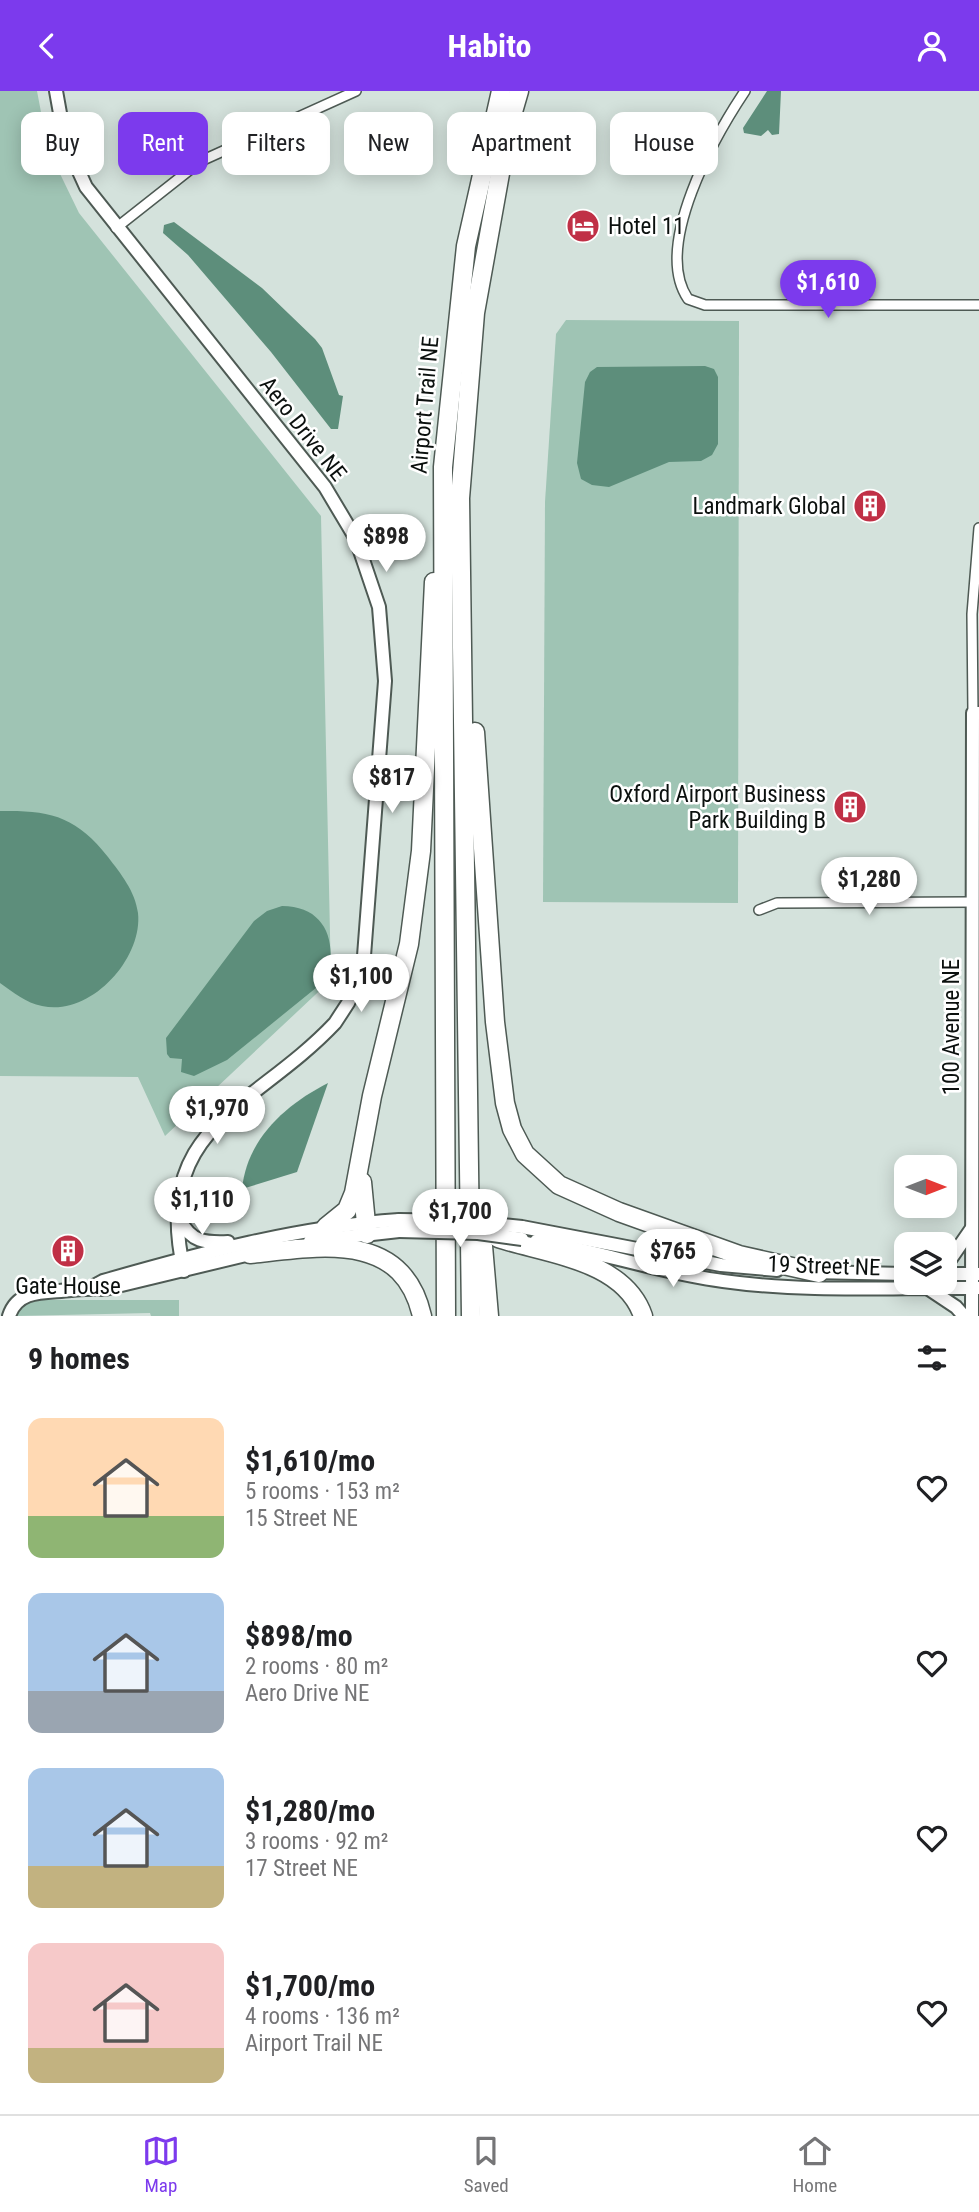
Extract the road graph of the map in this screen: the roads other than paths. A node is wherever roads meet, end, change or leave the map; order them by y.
1 (56, 91) edge
2 (356, 91) edge
3 (492, 91) edge
4 (501, 91) edge
5 (519, 91) edge
6 (529, 91) edge
7 (745, 91) edge
8 (116, 228) junction
9 (466, 246) junction
10 (979, 305) edge
11 (475, 313) junction
12 (443, 467) junction
13 (460, 498) junction
14 (979, 528) edge
15 (976, 713) edge
16 (972, 902) junction
17 (759, 910) dead end
18 (469, 1006) junction
19 (363, 1151) junction
20 (178, 1217) junction
21 (399, 1226) junction
22 (326, 1227) junction
23 (972, 1227) junction
24 (366, 1228) junction
25 (487, 1234) joint
26 (522, 1237) junction
27 (249, 1247) junction
28 (976, 1247) edge
29 (957, 1249) edge
30 (183, 1265) junction
31 (819, 1273) junction
32 (894, 1274) edge
33 (957, 1274) edge
34 (976, 1274) edge
35 (957, 1288) edge
36 (976, 1288) edge
37 (894, 1289) edge
38 (938, 1295) edge
39 (9, 1316) edge
40 (422, 1316) edge
41 (446, 1316) edge
42 (471, 1316) edge
43 (489, 1316) edge
44 (643, 1316) edge
45 (964, 1316) edge
46 (972, 1316) edge

1 - 8 street, Aero Drive NE
2 - 8 street
3 - 9 highway
4 - 9 highway, Airport Trail NE
5 - 11 highway, Airport Trail NE
6 - 11 highway
7 - 10 street
8 - 20 street, Aero Drive NE
9 - 12 highway, Airport Trail NE
11 - 13 highway, Airport Trail NE
12 - 19 highway
12 - 41 highway, Airport Trail NE
13 - 18 highway, Airport Trail NE
13 - 31 highway
14 - 15 street, 100 Avenue NE
15 - 16 street, 100 Avenue NE
16 - 17 street
16 - 23 street, 100 Avenue NE
18 - 42 highway, Airport Trail NE
18 - 43 highway
19 - 22 highway
19 - 24 highway
20 - 27 street
20 - 30 street, Aero Drive NE
21 - 24 street, 19 Street NE
21 - 25 street, 19 Street NE, bridge
21 - 26 street, 19 Street NE, bridge
22 - 24 street, 19 Street NE
22 - 27 street, 19 Street NE
23 - 28 street, 100 Avenue NE
23 - 29 street
24 - 27 street, 19 Street NE
25 - 26 highway, bridge
26 - 31 street, 19 Street NE
26 - 37 street, 19 Street NE
26 - 44 highway
27 - 30 street, 19 Street NE
27 - 40 highway
28 - 34 street, 100 Avenue NE
30 - 39 street, 19 Street NE
31 - 32 street, 19 Street NE
33 - 34 street
34 - 36 street, 100 Avenue NE
35 - 36 street, 19 Street NE
36 - 46 street, 100 Avenue NE
38 - 45 street

